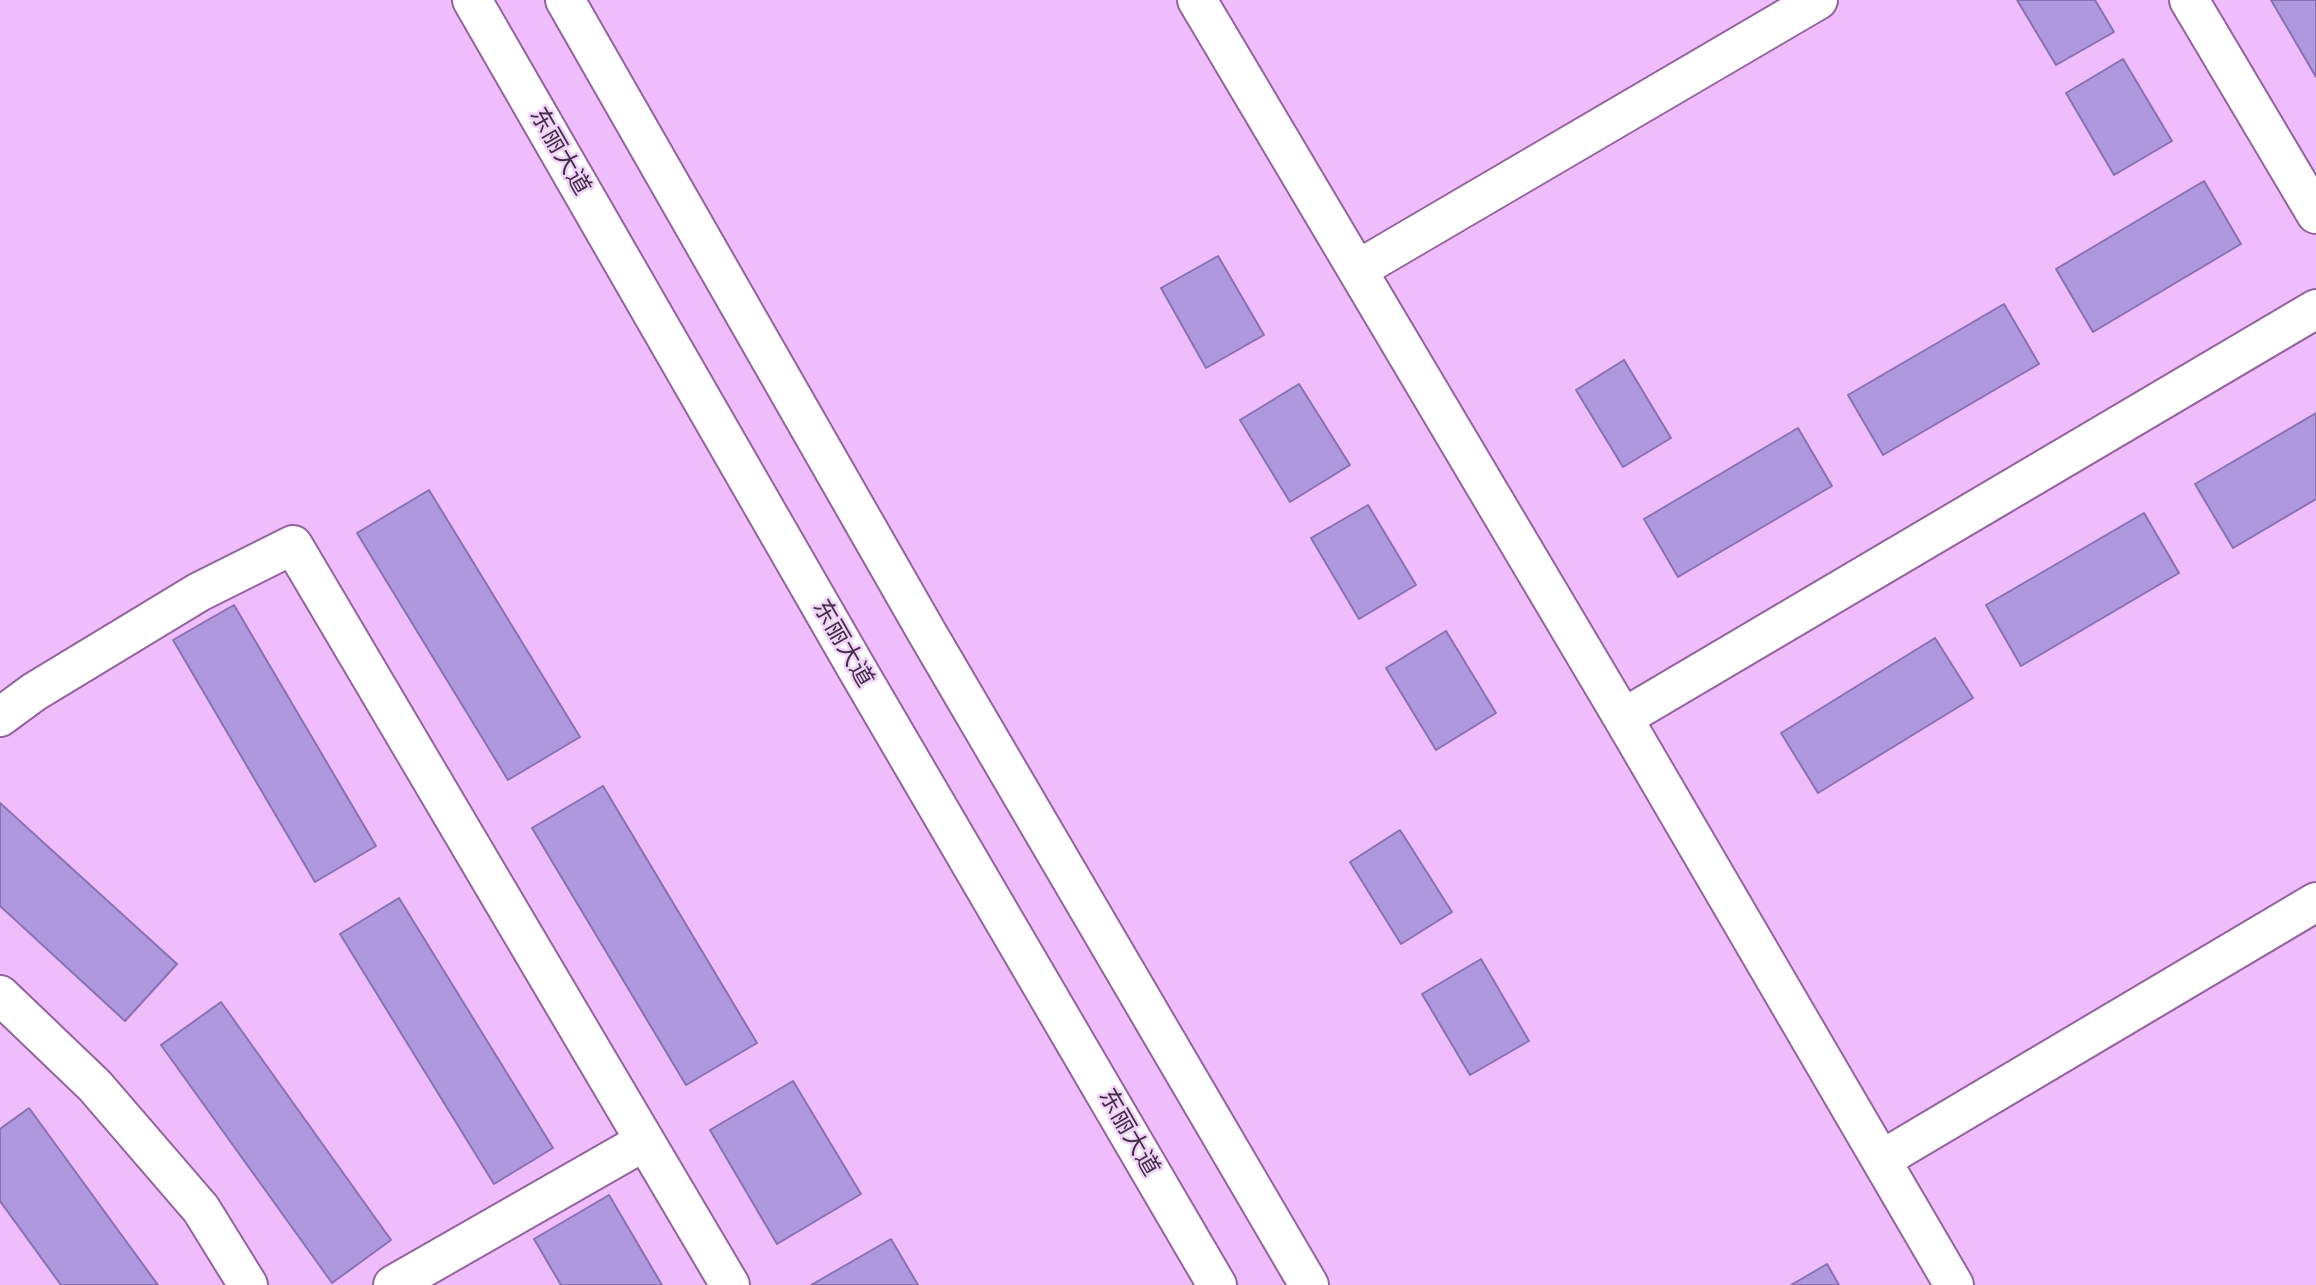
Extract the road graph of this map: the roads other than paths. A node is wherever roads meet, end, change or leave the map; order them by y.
1 (472, 0) edge
2 (565, 0) edge
3 (1197, 0) edge
4 (1818, 0) edge
5 (2189, 0) edge
6 (2316, 214) edge
7 (1357, 270) junction
8 (2316, 309) edge
9 (0, 718) edge
10 (1623, 718) junction
11 (2316, 902) edge
12 (0, 995) edge
13 (645, 1141) junction
14 (1881, 1160) junction
15 (248, 1285) edge
16 (393, 1285) edge
17 (730, 1285) edge
18 (1217, 1285) edge
19 (1310, 1285) edge
20 (1954, 1285) edge

1 - 18 main road, 东丽大道
2 - 19 main road
3 - 7 main road
4 - 7 main road
5 - 6 main road
7 - 10 main road
8 - 10 main road
9 - 13 main road
10 - 14 main road
11 - 14 main road
12 - 15 main road
13 - 16 main road
13 - 17 main road
14 - 20 main road

